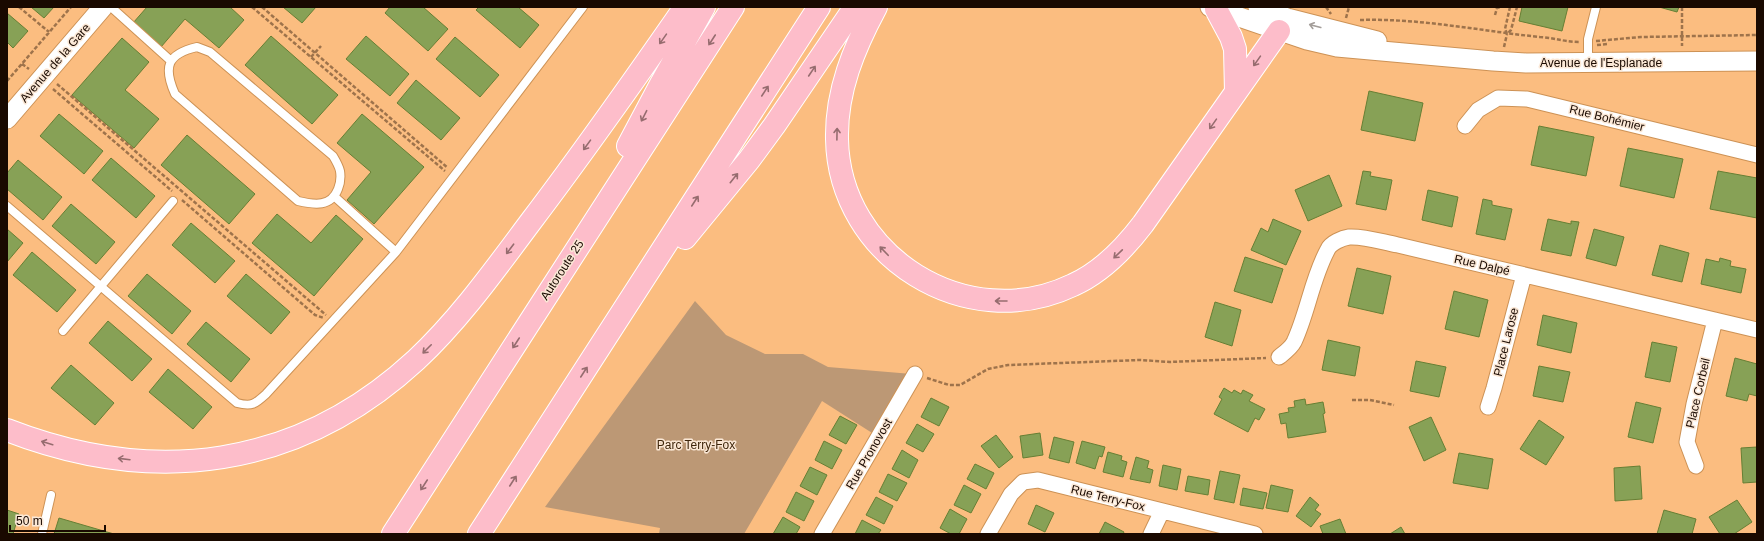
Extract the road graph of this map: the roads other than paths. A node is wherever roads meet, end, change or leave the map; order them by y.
1 (103, 7) edge
2 (111, 7) edge
3 (583, 7) edge
4 (685, 7) edge
5 (704, 7) edge
6 (733, 7) edge
7 (819, 7) edge
8 (855, 7) edge
9 (876, 7) edge
10 (1258, 7) edge
11 (1596, 7) edge
12 (1213, 8) edge
13 (1287, 19) edge
14 (171, 60) junction
15 (1757, 61) edge
16 (1588, 63) junction
17 (1236, 92) junction
18 (7, 119) edge
19 (1465, 126) dead end
20 (1757, 155) edge
21 (335, 197) junction
22 (173, 201) dead end
23 (7, 206) edge
24 (575, 251) junction
25 (396, 252) junction
26 (1524, 275) junction
27 (100, 286) junction
28 (621, 316) junction
29 (1715, 320) junction
30 (1757, 330) edge
31 (63, 331) dead end
32 (1279, 357) road end
33 (915, 374) road end
34 (1488, 407) dead end
35 (7, 430) edge
36 (1696, 466) dead end
37 (51, 495) dead end
38 (1162, 511) junction
39 (42, 534) edge
40 (392, 534) edge
41 (479, 534) edge
42 (822, 534) edge
43 (988, 534) edge
44 (1151, 534) edge
45 (1255, 534) edge

1 - 18 street, Avenue de la Gare
2 - 14 lane
3 - 25 lane
4 -> 35 highway
5 -> 24 highway
6 -> 24 highway, Autoroute 25
28 -> 7 highway
28 -> 8 highway
17 -> 9 highway
10 - 13 street, Avenue de l'Esplanade
11 - 16 lane
12 - 13 street, Avenue de l'Esplanade
12 - 17 highway
13 - 16 street, Avenue de l'Esplanade
13 -> 17 highway
14 - 21 lane
14 - 21 lane
15 - 16 street, Avenue de l'Esplanade
19 - 20 street, Rue Bohémier
21 - 25 lane
22 - 27 lane
23 - 27 lane
24 -> 40 highway, Autoroute 25
25 - 27 lane
26 - 29 street, Rue Dalpé
26 - 32 street, Rue Dalpé
26 - 34 street, Place Larose
27 - 31 lane
41 -> 28 highway
29 - 30 street, Rue Dalpé
29 - 36 street, Place Corbeil
33 - 42 street, Rue Pronovost
37 - 39 lane
38 - 43 street, Rue Terry-Fox
38 - 44 street
38 - 45 street, Rue Terry-Fox

